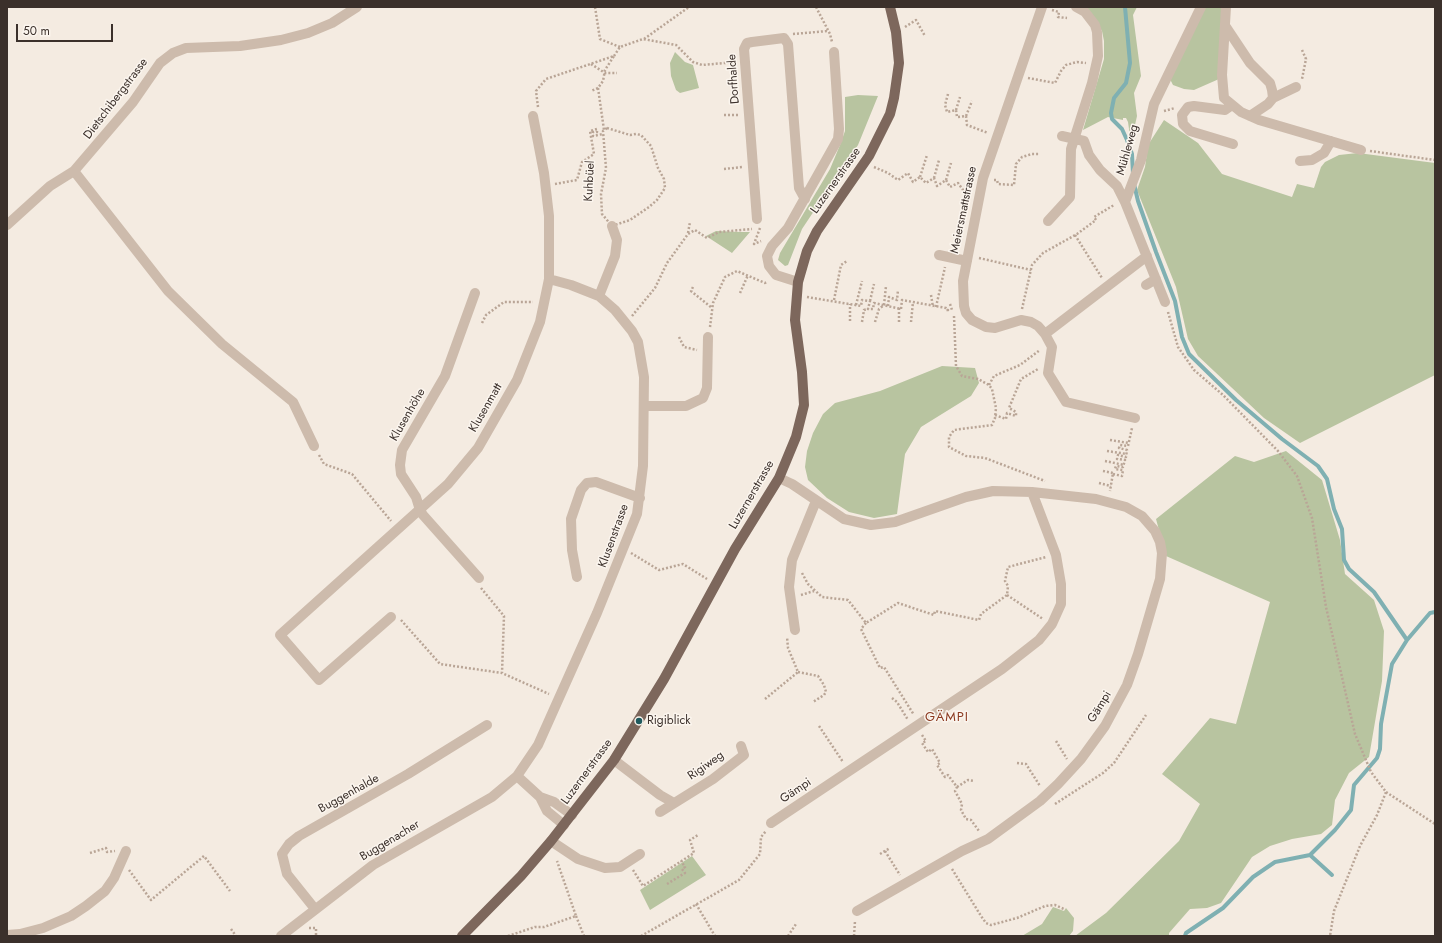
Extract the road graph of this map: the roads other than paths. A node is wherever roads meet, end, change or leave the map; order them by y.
1 (358, 7) edge
2 (890, 7) edge
3 (1076, 7) edge
4 (1201, 7) edge
5 (1226, 7) edge
6 (1046, 8) edge
7 (1226, 26) junction
8 (834, 52) road end
9 (1296, 87) road end
10 (1273, 98) junction
11 (1232, 105) junction
12 (536, 113) road end
13 (1250, 116) junction
14 (1062, 136) dead end
15 (1075, 139) junction
16 (1331, 141) junction
17 (1233, 144) dead end
18 (1361, 150) road end
19 (1300, 161) dead end
20 (74, 171) junction
21 (1126, 198) junction
22 (805, 199) junction
23 (759, 221) road end
24 (1048, 221) dead end
25 (7, 225) edge
26 (612, 226) road end
27 (938, 255) dead end
28 (1147, 256) junction
29 (970, 259) junction
30 (549, 279) junction
31 (1156, 279) junction
32 (798, 282) junction
33 (1146, 285) dead end
34 (475, 293) dead end
35 (599, 296) junction
36 (1165, 302) road end
37 (1045, 334) junction
38 (708, 337) road end
39 (644, 406) junction
40 (1134, 418) dead end
41 (314, 446) road end
42 (779, 478) junction
43 (1032, 492) junction
44 (640, 498) junction
45 (816, 501) junction
46 (420, 510) junction
47 (577, 577) dead end
48 (479, 578) road end
49 (391, 617) road end
50 (795, 630) road end
51 (487, 725) dead end
52 (741, 746) dead end
53 (614, 760) junction
54 (517, 776) junction
55 (540, 797) junction
56 (674, 803) junction
57 (660, 812) dead end
58 (572, 815) junction
59 (771, 823) road end
60 (564, 825) junction
61 (552, 841) junction
62 (126, 852) dead end
63 (640, 854) dead end
64 (315, 909) junction
65 (857, 911) dead end
66 (7, 935) edge
67 (282, 936) edge
68 (462, 936) edge

1 - 20 street, Dietschibergstrasse
2 - 32 main road, Luzernerstrasse
3 - 15 street
4 - 21 street, Mühleweg
5 - 7 street
6 - 29 street, Meiersmattstrasse
7 - 10 street
7 - 11 street
8 - 22 street
9 - 10 street
10 - 13 street
11 - 13 street
11 - 17 street
12 - 30 street, Klusenmatt
13 - 16 street
14 - 15 street
15 - 21 street
15 - 24 street
16 - 18 street
16 - 19 street
20 - 25 street, Dietschibergstrasse
20 - 41 street
21 - 28 street
22 - 23 street, Dorfhalde
22 - 32 street
26 - 35 street
27 - 29 street
28 - 31 street
28 - 37 street
29 - 37 street, Meiersmattstrasse
30 - 35 street, Klusenstrasse
30 - 46 street, Klusenmatt
31 - 33 street
31 - 36 street
32 - 42 main road, Luzernerstrasse
34 - 46 street, Klusenhöhe
35 - 39 street, Klusenstrasse
37 - 40 street
38 - 39 street
39 - 44 street, Klusenstrasse
42 - 45 street, Gämpi
42 - 53 main road, Luzernerstrasse
43 - 45 street, Gämpi
43 - 59 street, Gämpi
43 - 65 street, Gämpi
44 - 47 street
44 - 54 street, Klusenstrasse
45 - 50 street
46 - 48 street, Klusenhöhe
46 - 49 street, Klusenmatt
51 - 64 street, Buggenhalde
52 - 56 street, Rigiweg
53 - 56 street
53 - 58 main road, Luzernerstrasse
54 - 55 street
54 - 64 street, Buggenacher
55 - 58 street
55 - 60 street
56 - 57 street, Rigiweg
58 - 60 main road, Luzernerstrasse
60 - 61 main road, Luzernerstrasse
61 - 63 street
61 - 68 main road, Luzernerstrasse
62 - 66 street
64 - 67 street, Buggenacher

